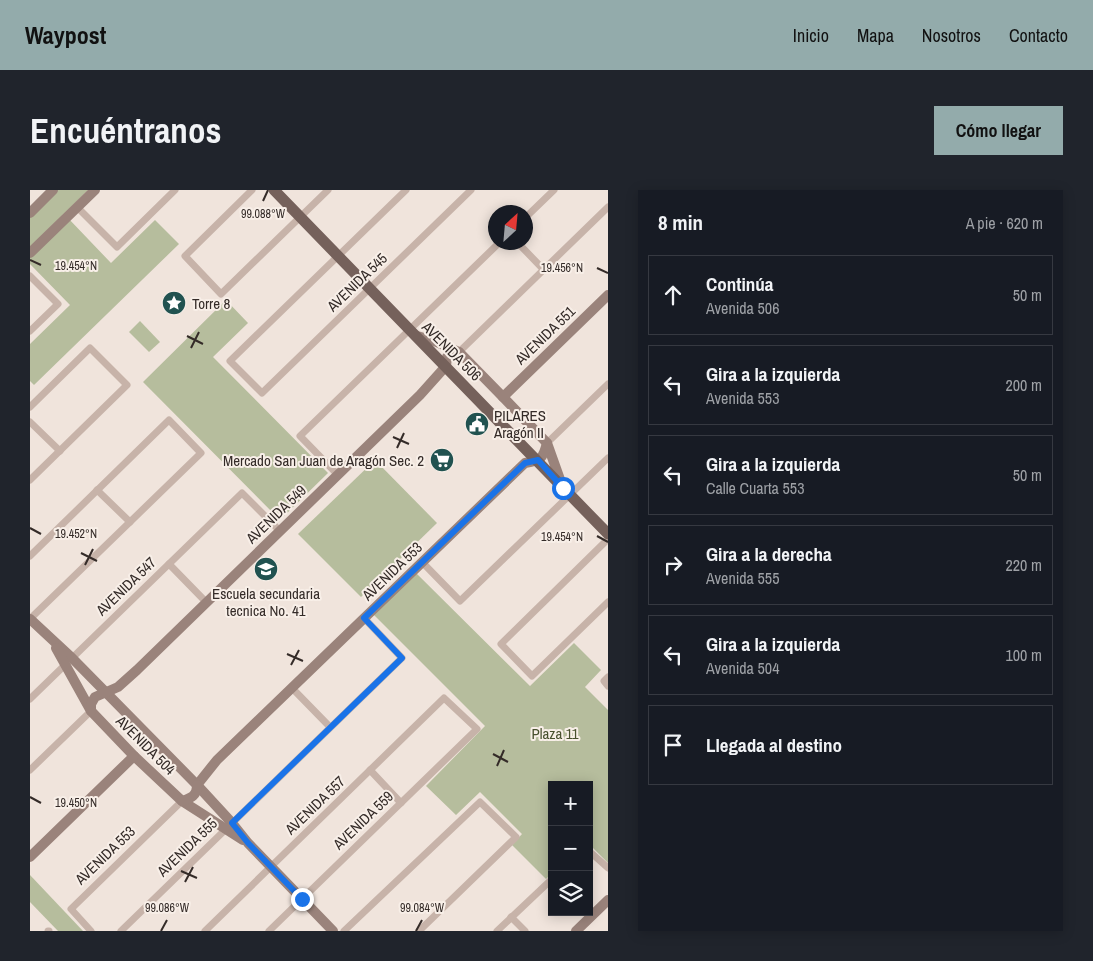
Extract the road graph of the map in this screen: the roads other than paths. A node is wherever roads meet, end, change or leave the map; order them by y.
1 (53, 190) edge
2 (95, 190) edge
3 (176, 190) edge
4 (252, 190) edge
5 (274, 190) edge
6 (328, 190) edge
7 (406, 190) edge
8 (554, 190) edge
9 (468, 191) edge
10 (77, 207) junction
11 (608, 208) edge
12 (533, 210) edge
13 (30, 213) edge
14 (300, 217) junction
15 (492, 250) edge
16 (525, 250) edge
17 (30, 253) edge
18 (338, 256) junction
19 (544, 270) junction
20 (30, 276) edge
21 (370, 288) junction
22 (608, 295) edge
23 (30, 331) edge
24 (414, 333) junction
25 (459, 352) junction
26 (446, 366) junction
27 (608, 384) edge
28 (503, 397) junction
29 (30, 406) edge
30 (30, 422) edge
31 (547, 443) junction
32 (60, 451) junction
33 (608, 458) edge
34 (538, 460) junction
35 (338, 475) junction
36 (30, 480) edge
37 (97, 490) junction
38 (567, 491) junction
39 (130, 522) junction
40 (280, 531) junction
41 (608, 534) edge
42 (608, 539) edge
43 (30, 556) edge
44 (422, 562) junction
45 (169, 564) junction
46 (608, 602) edge
47 (207, 603) junction
48 (364, 618) junction
49 (30, 619) edge
50 (69, 661) junction
51 (292, 688) junction
52 (105, 692) junction
53 (30, 699) edge
54 (91, 711) junction
55 (330, 727) junction
56 (477, 729) joint
57 (134, 756) junction
58 (30, 770) edge
59 (370, 770) junction
60 (196, 785) junction
61 (182, 801) junction
62 (402, 802) junction
63 (229, 826) junction
64 (593, 855) edge
65 (30, 857) edge
66 (271, 866) junction
67 (608, 868) edge
68 (548, 883) edge
69 (302, 899) junction
70 (608, 900) edge
71 (511, 917) junction
72 (91, 931) edge
73 (121, 931) edge
74 (204, 931) edge
75 (269, 931) edge
76 (333, 931) edge
77 (344, 931) edge
78 (419, 931) edge
79 (497, 931) edge
80 (525, 931) edge
81 (576, 931) edge

1 - 13 street
2 - 10 street
3 - 10 street
4 - 14 street
5 - 14 main road, AVENIDA 506
6 - 14 street
7 - 18 street
8 - 12 street
9 - 21 street, AVENIDA 545
10 - 17 street
11 - 19 street
14 - 18 main road, AVENIDA 506
15 - 24 street
16 - 19 street
18 - 21 main road, AVENIDA 506
18 - 21 street, AVENIDA 545
19 - 25 street
20 - 23 street
21 - 24 main road, AVENIDA 506
22 - 28 street, AVENIDA 551
24 - 25 street
24 - 26 main road, AVENIDA 506
24 - 35 street
25 - 26 street, AVENIDA 549
25 - 28 street
26 - 34 main road, AVENIDA 506
26 - 35 street, AVENIDA 549
27 - 31 street
28 - 31 street
29 - 32 street
30 - 32 street
31 - 34 street
31 - 38 street
32 - 36 street
33 - 38 street
34 - 38 main road, AVENIDA 506
34 - 44 street, AVENIDA 553
35 - 40 street, AVENIDA 549
37 - 39 street
37 - 39 street
37 - 43 street
38 - 41 main road, AVENIDA 506
38 - 44 street
39 - 49 street
40 - 45 street, AVENIDA 547
40 - 47 street, AVENIDA 549
42 - 46 street
44 - 48 street, AVENIDA 553
45 - 47 street
45 - 50 street, AVENIDA 547
47 - 52 street, AVENIDA 549
48 - 51 street, AVENIDA 553
48 - 55 street, AVENIDA 555
49 - 50 street, AVENIDA 504
50 - 52 street, AVENIDA 504
50 - 53 street, AVENIDA 547
50 - 54 street, AVENIDA 504
51 - 55 street
51 - 60 street, AVENIDA 553
52 - 54 street
52 - 60 street, AVENIDA 504
54 - 57 street, AVENIDA 504
54 - 58 street
55 - 63 street, AVENIDA 555
56 - 59 street, AVENIDA 557
56 - 62 street, AVENIDA 559
57 - 61 street, AVENIDA 504
57 - 65 street
59 - 62 street
59 - 66 street, AVENIDA 557
60 - 61 street, AVENIDA 553
60 - 63 street, AVENIDA 504
61 - 63 street, AVENIDA 504
61 - 72 street, AVENIDA 553
62 - 69 street, AVENIDA 559
63 - 66 street, AVENIDA 504
63 - 73 street, AVENIDA 555
64 - 67 street
66 - 69 street, AVENIDA 504
66 - 74 street, AVENIDA 557
68 - 71 street
69 - 75 street, AVENIDA 559
69 - 76 street, AVENIDA 504
70 - 81 street
71 - 79 street
71 - 80 street
77 - 78 street

